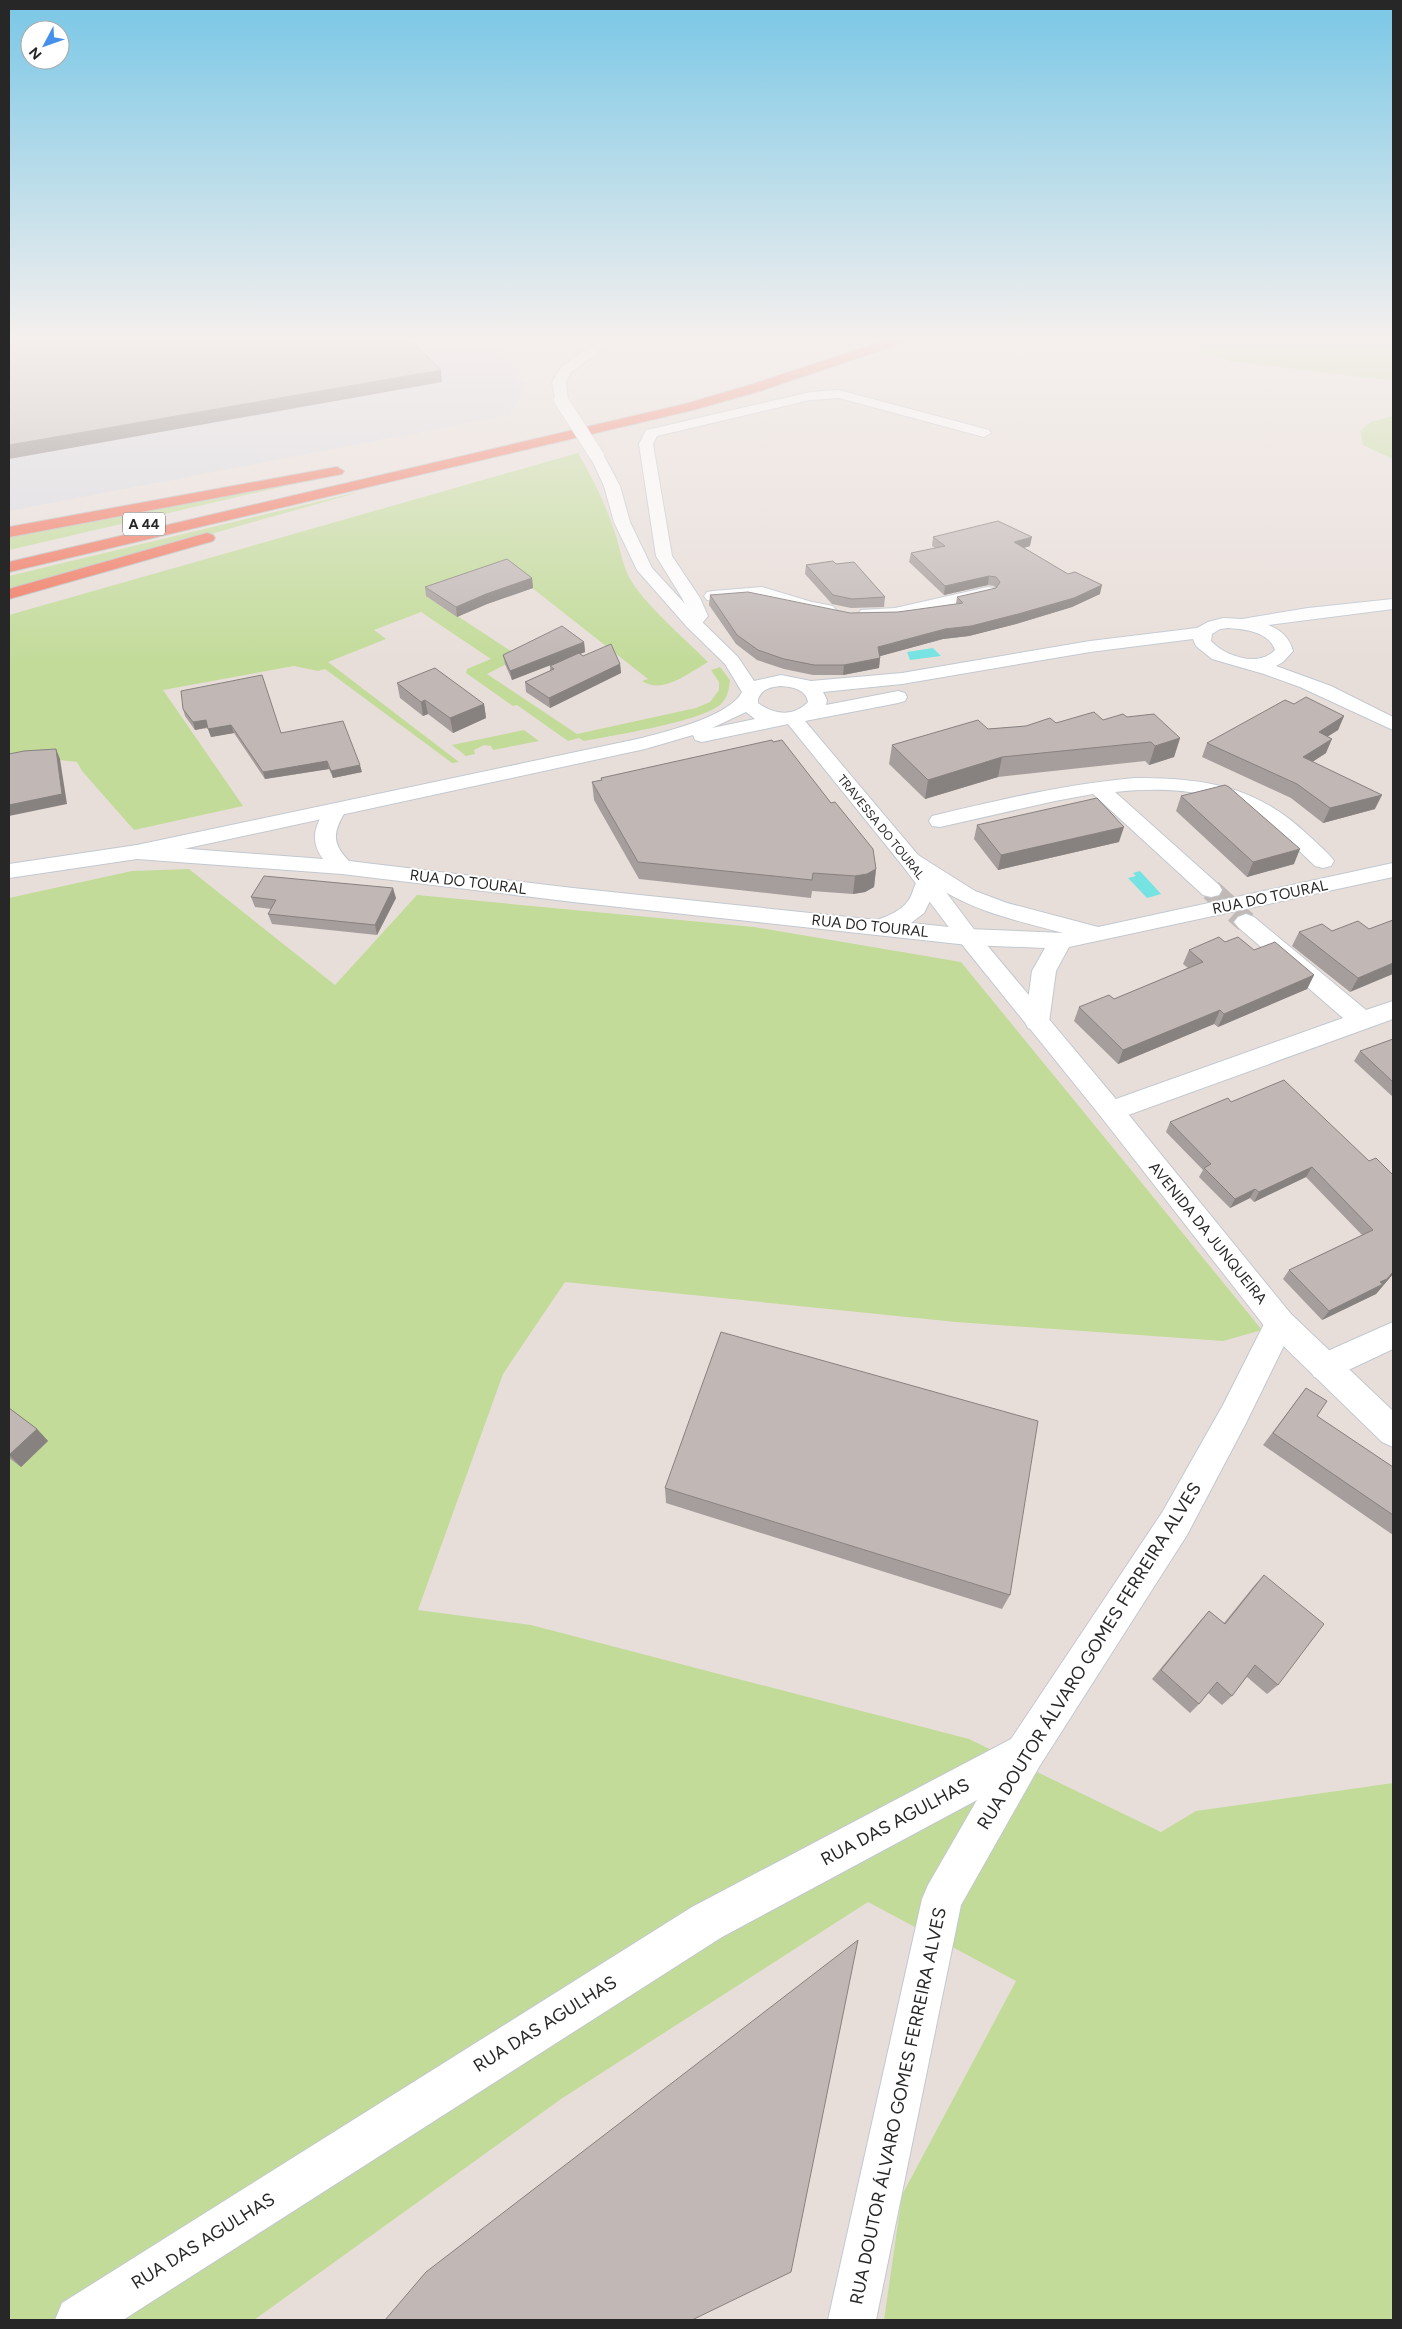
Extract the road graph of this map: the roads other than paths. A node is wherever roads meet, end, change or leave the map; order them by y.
1 (472, 447) edge
2 (474, 447) edge
3 (525, 447) edge
4 (531, 447) edge
5 (591, 447) edge
6 (646, 447) edge
7 (394, 461) dead end
8 (355, 468) dead end
9 (246, 527) dead end
10 (9, 532) edge
11 (226, 533) dead end
12 (9, 556) edge
13 (9, 567) edge
14 (988, 592) edge
15 (9, 594) edge
16 (691, 598) junction
17 (1393, 604) edge
18 (1393, 616) edge
19 (693, 623) junction
20 (1241, 624) junction
21 (1203, 632) junction
22 (1281, 647) junction
23 (1211, 652) junction
24 (732, 661) junction
25 (1240, 663) junction
26 (783, 681) junction
27 (808, 687) junction
28 (1317, 687) junction
29 (750, 695) junction
30 (795, 717) junction
31 (1393, 724) edge
32 (646, 742) junction
33 (1097, 787) junction
34 (335, 810) junction
35 (940, 821) dead end
36 (137, 852) junction
37 (910, 860) junction
38 (1323, 862) dead end
39 (342, 868) junction
40 (1393, 870) edge
41 (9, 871) edge
42 (927, 883) junction
43 (9, 886) edge
44 (1211, 890) tunnel mouth
45 (1246, 922) tunnel mouth
46 (878, 927) junction
47 (1097, 935) junction
48 (968, 937) junction
49 (1061, 941) junction
50 (1393, 1010) edge
51 (1036, 1022) junction
52 (1362, 1022) junction
53 (1111, 1112) junction
54 (1280, 1323) junction
55 (1393, 1335) edge
56 (1325, 1367) junction
57 (1393, 1432) edge
58 (1025, 1753) junction
59 (79, 2320) edge
60 (852, 2320) edge

1 - 7 highway
2 - 12 highway, A 44
3 - 13 highway, A 44
4 - 9 highway
5 - 19 street, bridge
6 - 16 street
8 - 10 highway
11 - 15 highway
14 - 16 street
16 - 19 street
17 - 20 street
18 - 22 street
19 - 24 street
20 - 21 street
20 - 22 street
21 - 23 street
21 - 27 street
22 - 25 street
22 - 28 street
23 - 25 street
23 - 30 street
24 - 26 street
24 - 29 street
25 - 28 street
26 - 27 street
26 - 29 street
27 - 30 street
28 - 31 street
29 - 30 street
29 - 32 street
30 - 32 street
30 - 37 street, TRAVESSA DO TOURAL
32 - 34 street
33 - 35 street
33 - 38 street
33 - 44 street
34 - 36 street
34 - 39 street
36 - 39 street, RUA DO TOURAL
36 - 41 street
36 - 43 street
37 - 42 street, TRAVESSA DO TOURAL
37 - 47 street
39 - 46 street, RUA DO TOURAL
40 - 47 street, RUA DO TOURAL
42 - 46 street
42 - 48 street, TRAVESSA DO TOURAL
45 - 52 street
46 - 48 street, RUA DO TOURAL
47 - 49 street, RUA DO TOURAL
48 - 49 street, RUA DO TOURAL
48 - 51 street, AVENIDA DA JUNQUEIRA
49 - 51 street
50 - 52 street
51 - 53 street, AVENIDA DA JUNQUEIRA
52 - 53 street
53 - 54 street, AVENIDA DA JUNQUEIRA
54 - 56 street, AVENIDA DA JUNQUEIRA
54 - 58 street, RUA DOUTOR ÁLVARO GOMES FERREIRA ALVES
55 - 56 street
56 - 57 street, AVENIDA DA JUNQUEIRA
58 - 59 street, RUA DAS AGULHAS
58 - 60 street, RUA DOUTOR ÁLVARO GOMES FERREIRA ALVES

